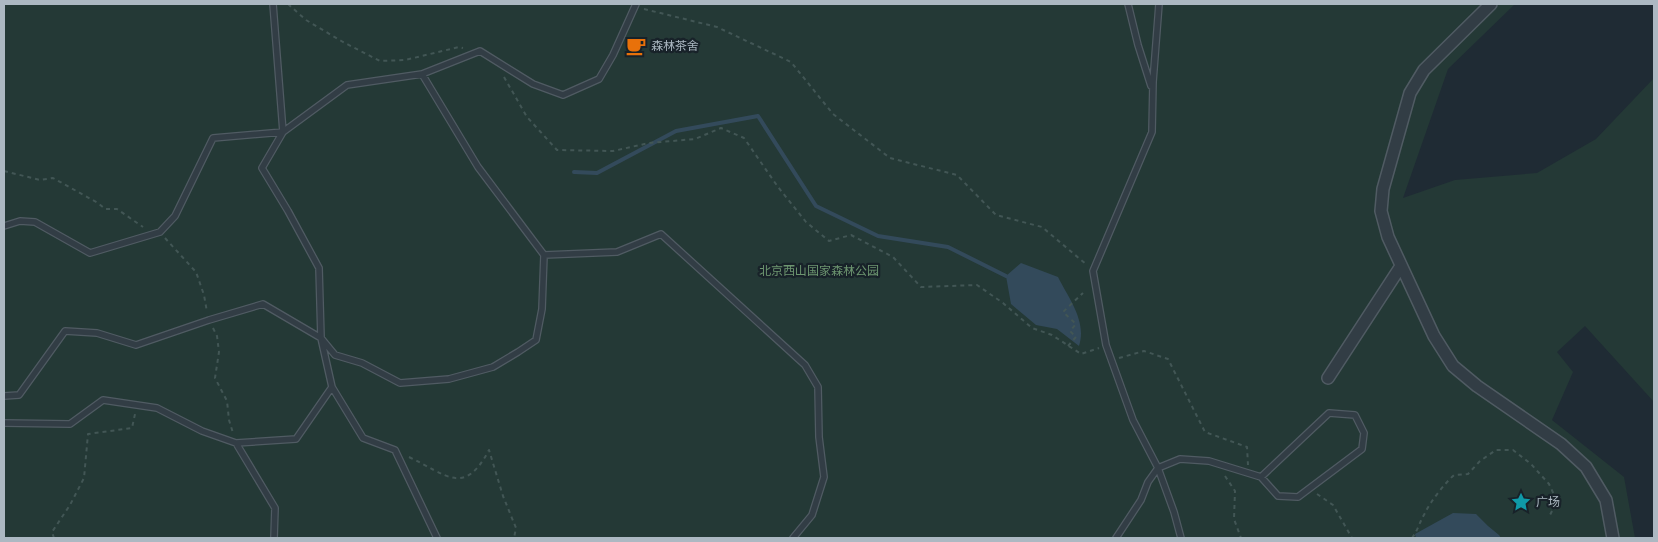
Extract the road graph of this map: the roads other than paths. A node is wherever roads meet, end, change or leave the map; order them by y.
1 (273, 4) edge
2 (1128, 4) edge
3 (1159, 4) edge
4 (1491, 4) edge
5 (635, 5) edge
6 (422, 74) junction
7 (1152, 89) junction
8 (283, 132) junction
9 (4, 226) edge
10 (544, 255) junction
11 (1401, 266) junction
12 (321, 338) junction
13 (1328, 378) dead end
14 (332, 387) junction
15 (4, 396) edge
16 (4, 424) edge
17 (236, 443) junction
18 (1158, 468) junction
19 (1260, 477) junction
20 (274, 538) edge
21 (437, 538) edge
22 (793, 538) edge
23 (1116, 538) edge
24 (1181, 538) edge
25 (1613, 538) edge

1 - 8 lane
2 - 7 lane
3 - 7 lane
4 - 11 street
5 - 6 lane
6 - 8 lane
6 - 10 lane
7 - 18 lane
8 - 9 lane
8 - 12 lane
10 - 12 lane
10 - 22 lane
11 - 13 street
11 - 25 street
12 - 14 lane
12 - 15 lane
14 - 17 lane
14 - 21 lane
16 - 17 lane
17 - 20 lane
18 - 19 lane
18 - 23 lane
18 - 24 lane
19 - 19 lane

